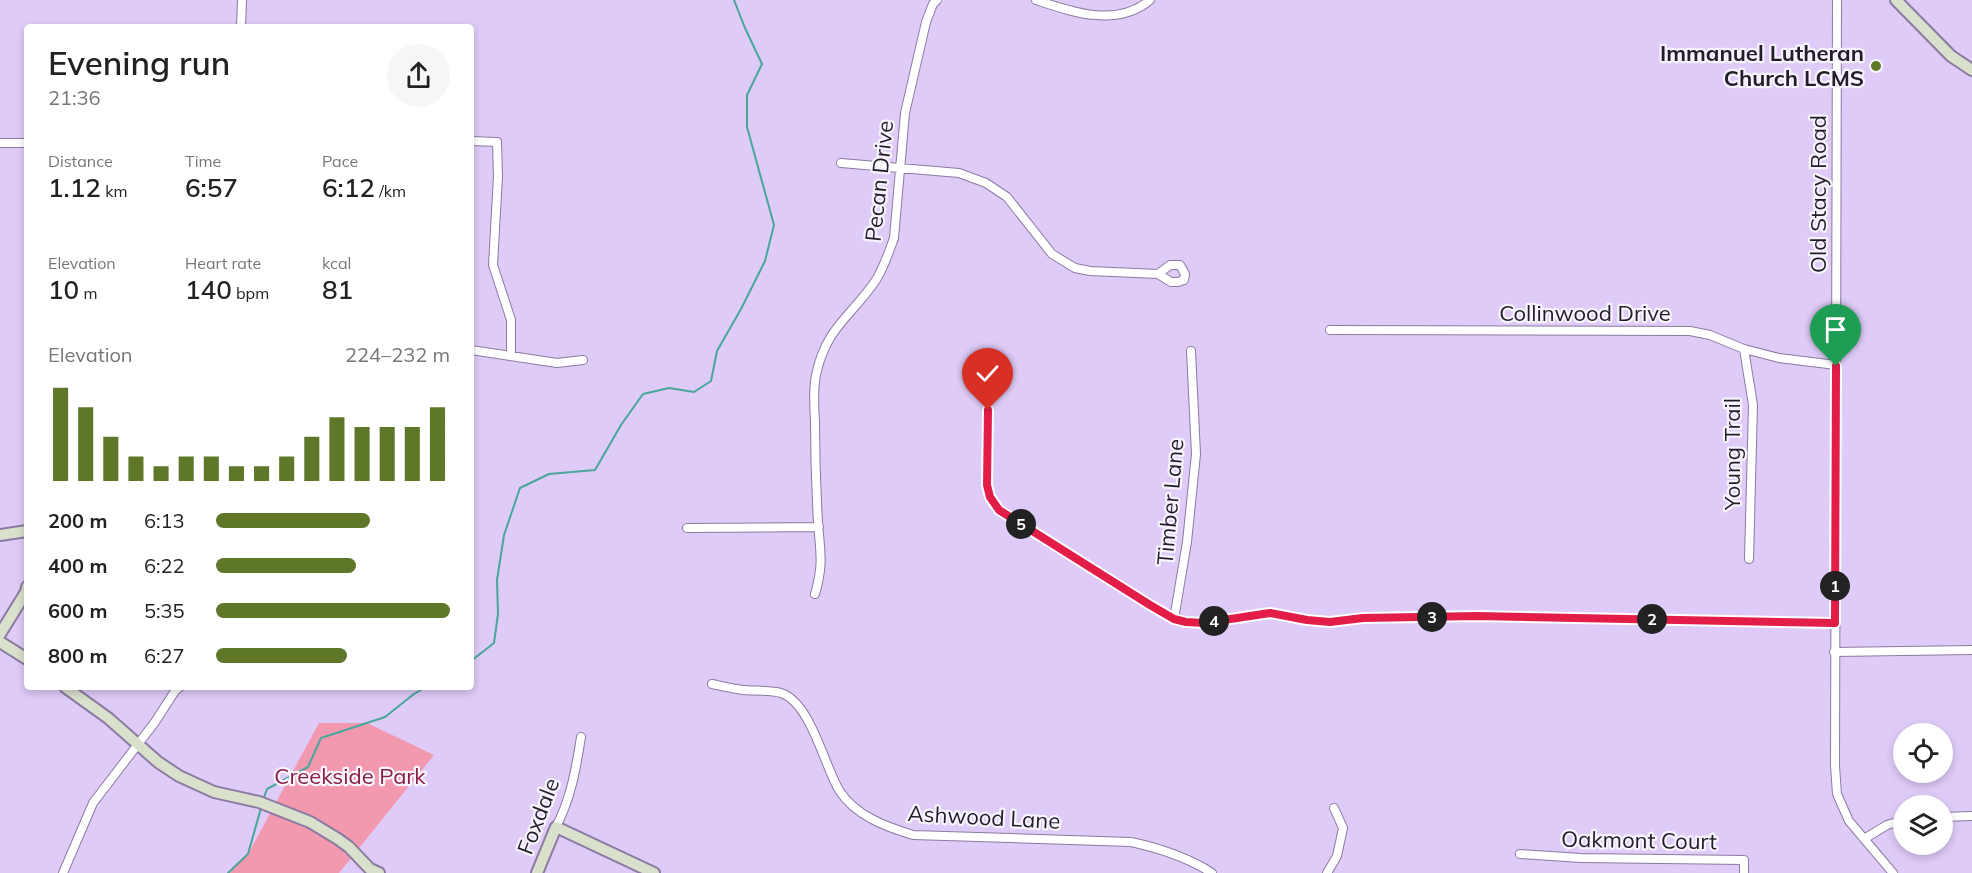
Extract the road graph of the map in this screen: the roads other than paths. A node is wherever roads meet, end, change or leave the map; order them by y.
1 (242, 0) edge
2 (1036, 0) edge
3 (1150, 0) edge
4 (1837, 0) edge
5 (1896, 0) edge
6 (934, 1) edge
7 (241, 24) edge
8 (1972, 70) edge
9 (474, 141) edge
10 (24, 142) edge
11 (0, 143) edge
12 (841, 163) dead end
13 (900, 167) junction
14 (1158, 274) dead end
15 (1330, 330) dead end
16 (1744, 349) junction
17 (474, 350) edge
18 (1191, 351) dead end
19 (511, 356) junction
20 (583, 360) dead end
21 (1836, 366) junction
22 (988, 410) dead end
23 (819, 526) junction
24 (687, 528) dead end
25 (24, 531) edge
26 (0, 535) edge
27 (1749, 559) dead end
28 (815, 594) dead end
29 (24, 595) edge
30 (1174, 619) junction
31 (1835, 623) junction
32 (0, 634) edge
33 (0, 642) edge
34 (1972, 650) edge
35 (1834, 652) junction
36 (24, 657) edge
37 (712, 684) dead end
38 (69, 690) edge
39 (176, 690) edge
40 (581, 737) dead end
41 (137, 745) junction
42 (1334, 808) dead end
43 (1972, 816) edge
44 (1953, 817) edge
45 (1893, 823) edge
46 (556, 827) junction
47 (1864, 839) junction
48 (1520, 854) dead end
49 (63, 873) edge
50 (379, 873) edge
51 (537, 873) edge
52 (654, 873) edge
53 (1212, 873) edge
54 (1327, 873) edge
55 (1744, 873) edge
56 (1893, 873) edge

1 - 7 street
2 - 3 street
4 - 21 street, Old Stacy Road
5 - 8 street
6 - 13 street, Pecan Drive
9 - 19 street
10 - 11 street
12 - 13 street
13 - 14 street
13 - 23 street, Pecan Drive
15 - 16 street, Collinwood Drive
16 - 21 street, Collinwood Drive
16 - 27 street, Young Trail
17 - 19 street
18 - 30 street, Timber Lane
19 - 20 street
21 - 31 street, Old Stacy Road
22 - 30 street
23 - 24 street
23 - 28 street, Pecan Drive
25 - 26 street
29 - 32 street
30 - 31 street
31 - 35 street, Old Stacy Road
33 - 36 street
34 - 35 street
35 - 47 street, Old Stacy Road
37 - 53 street, Ashwood Lane
38 - 41 street
39 - 41 street
40 - 46 street, Foxdale
41 - 49 street
41 - 50 street
42 - 54 street
43 - 44 street
45 - 47 street
46 - 51 street, Foxdale
46 - 52 street
47 - 56 street, Old Stacy Road
48 - 55 street, Oakmont Court

